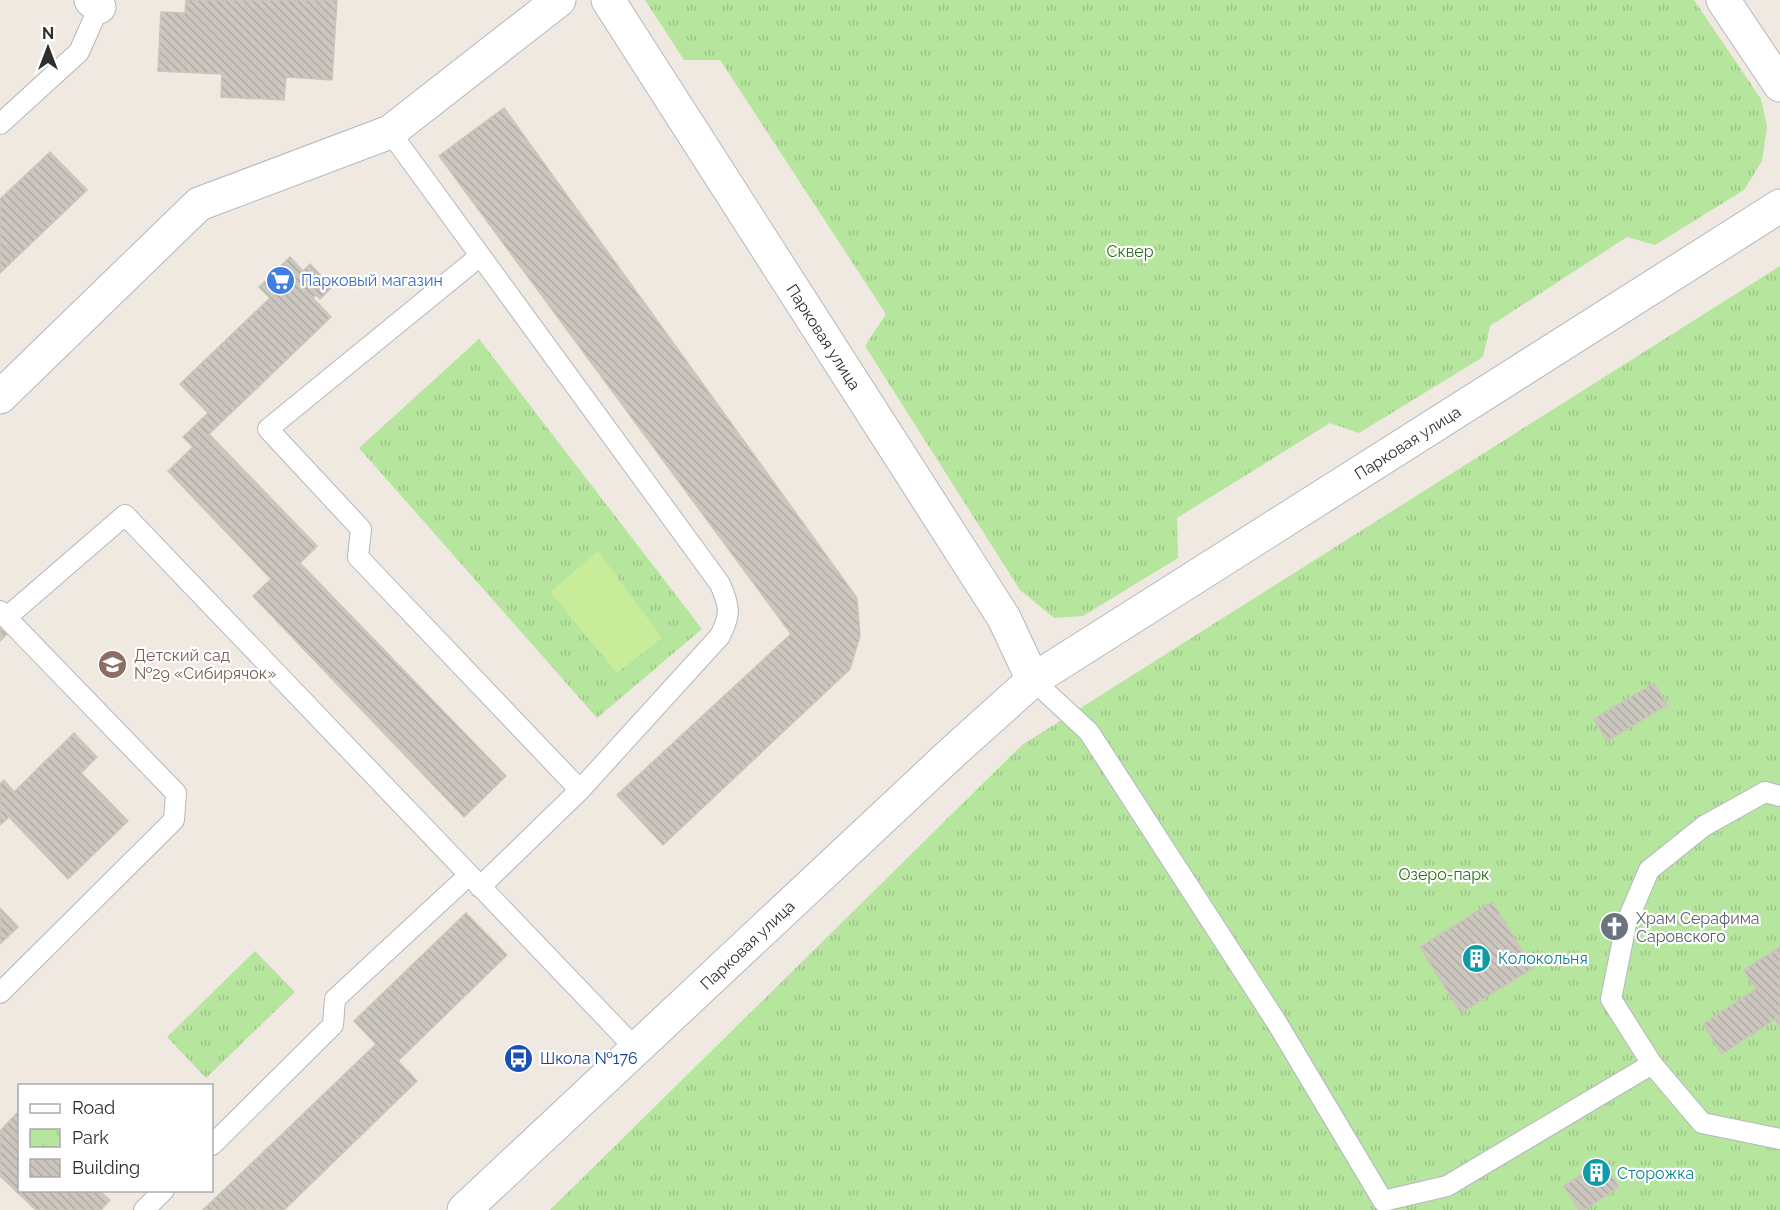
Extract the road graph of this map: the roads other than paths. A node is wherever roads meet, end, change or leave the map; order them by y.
1 (559, 0) edge
2 (608, 0) edge
3 (1723, 0) edge
4 (95, 4) edge
5 (1780, 85) edge
6 (0, 124) edge
7 (390, 132) junction
8 (1780, 206) edge
9 (480, 256) junction
10 (0, 397) edge
11 (3, 614) edge
12 (1033, 680) junction
13 (580, 790) junction
14 (1780, 796) edge
15 (474, 881) junction
16 (0, 993) edge
17 (636, 1049) junction
18 (1653, 1064) junction
19 (1780, 1139) edge
20 (213, 1144) edge
21 (163, 1192) edge
22 (144, 1210) edge
23 (464, 1210) edge

1 - 7 street
2 - 12 street, Парковая улица
3 - 5 street
4 - 6 lane
7 - 9 lane
7 - 10 street
8 - 12 street, Парковая улица
9 - 13 lane
9 - 13 lane
11 - 15 lane
11 - 16 lane
12 - 17 street, Парковая улица
12 - 18 lane
13 - 15 lane
14 - 18 lane
15 - 17 lane
15 - 20 lane
17 - 23 street, Парковая улица
18 - 19 lane
21 - 22 lane

